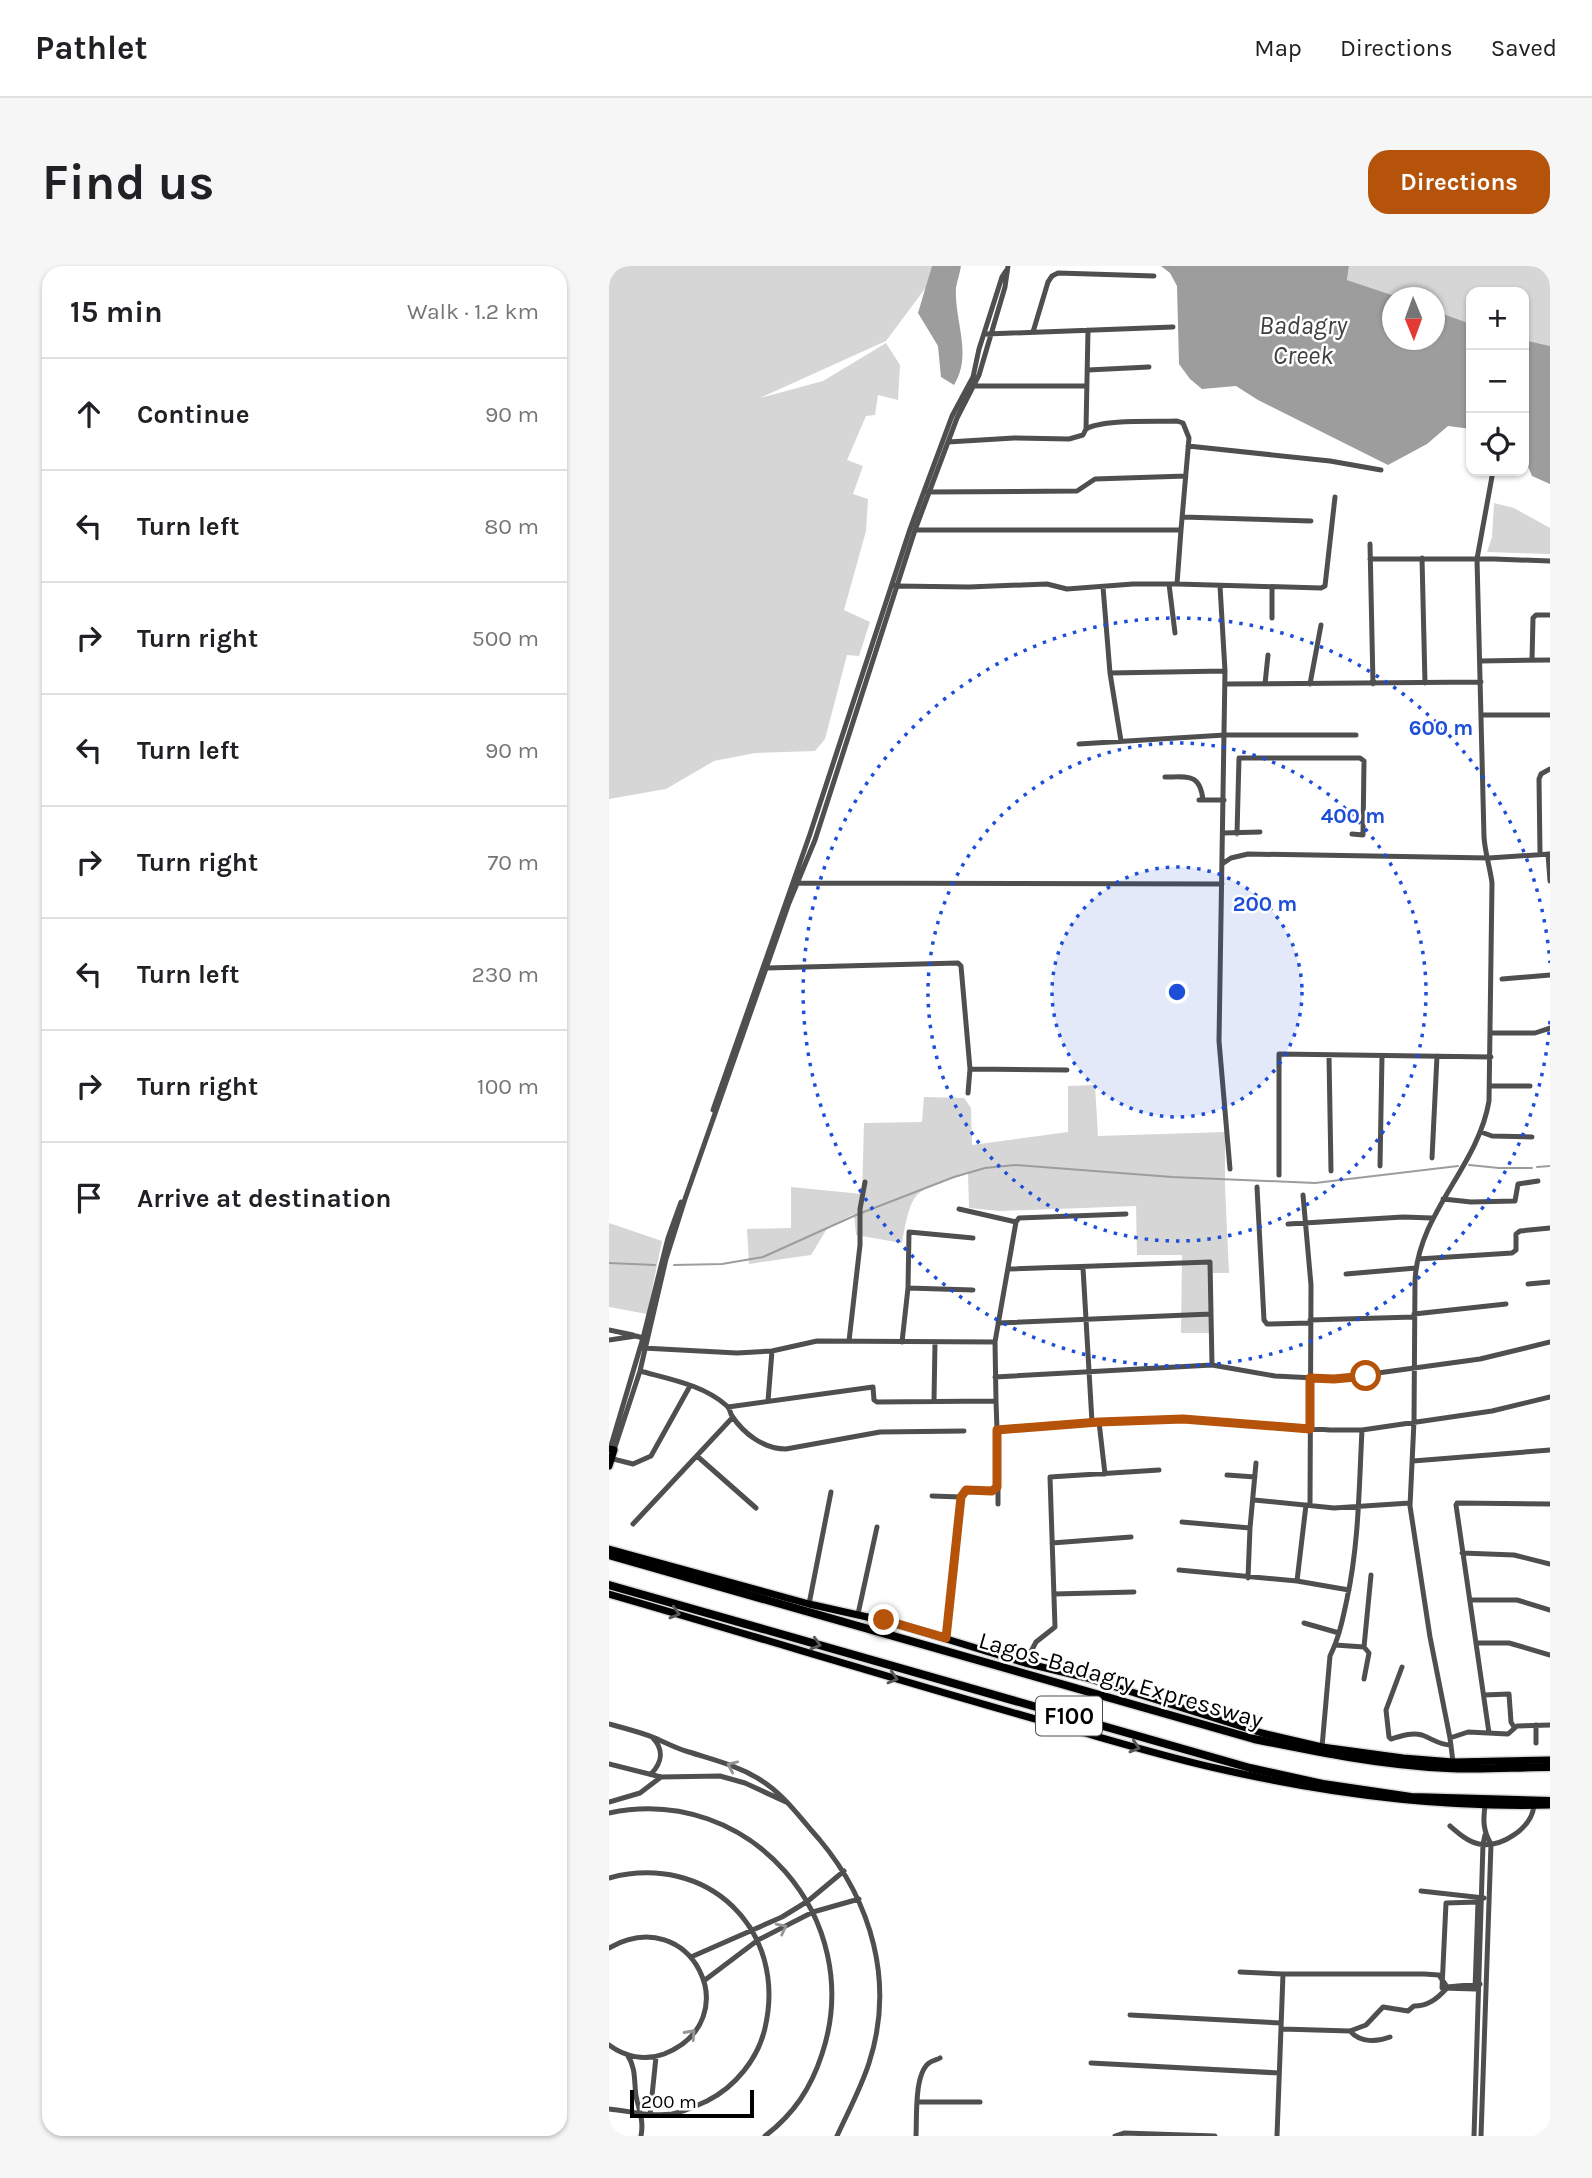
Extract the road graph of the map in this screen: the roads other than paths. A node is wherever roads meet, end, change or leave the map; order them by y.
1 (1008, 267) edge
2 (1154, 276) dead end
3 (1173, 327) dead end
4 (1089, 330) junction
5 (1033, 332) junction
6 (987, 334) junction
7 (1149, 367) dead end
8 (1088, 369) junction
9 (974, 386) junction
10 (1086, 386) junction
11 (1086, 429) junction
12 (948, 442) junction
13 (1188, 446) junction
14 (1381, 470) dead end
15 (1186, 476) junction
16 (1492, 476) edge
17 (926, 492) junction
18 (1335, 497) dead end
19 (1183, 517) junction
20 (1311, 521) dead end
21 (915, 530) junction
22 (1181, 530) junction
23 (1370, 544) dead end
24 (1422, 558) junction
25 (1370, 559) junction
26 (1477, 559) junction
27 (1550, 561) edge
28 (1169, 584) junction
29 (1177, 584) junction
30 (895, 586) junction
31 (1220, 586) junction
32 (1103, 587) junction
33 (1272, 587) junction
34 (1550, 615) edge
35 (1272, 618) dead end
36 (1321, 625) dead end
37 (1175, 633) dead end
38 (1268, 655) dead end
39 (1532, 660) junction
40 (1550, 660) edge
41 (1480, 661) junction
42 (1225, 671) junction
43 (1110, 673) junction
44 (1481, 682) junction
45 (1425, 683) junction
46 (1225, 684) junction
47 (1265, 684) junction
48 (1310, 684) junction
49 (1373, 684) junction
50 (1482, 715) junction
51 (1550, 715) edge
52 (1225, 735) junction
53 (1356, 735) dead end
54 (1121, 741) junction
55 (1079, 744) dead end
56 (1224, 759) junction
57 (1237, 759) junction
58 (1550, 769) edge
59 (1165, 777) dead end
60 (1224, 800) junction
61 (1260, 832) dead end
62 (1223, 833) junction
63 (1237, 834) junction
64 (1352, 834) dead end
65 (1540, 854) junction
66 (1549, 854) edge
67 (1489, 858) junction
68 (1222, 864) junction
69 (1550, 881) edge
70 (794, 883) junction
71 (1222, 884) junction
72 (767, 968) junction
73 (1550, 975) edge
74 (1502, 978) dead end
75 (1550, 1028) edge
76 (1490, 1033) junction
77 (1329, 1056) junction
78 (1382, 1056) junction
79 (1437, 1056) junction
80 (1490, 1057) junction
81 (970, 1069) junction
82 (1067, 1069) dead end
83 (1490, 1086) junction
84 (1530, 1086) dead end
85 (968, 1093) dead end
86 (1481, 1132) junction
87 (1532, 1137) dead end
88 (1432, 1157) dead end
89 (1380, 1166) dead end
90 (1230, 1169) dead end
91 (1331, 1171) dead end
92 (1279, 1175) dead end
93 (1538, 1181) dead end
94 (865, 1182) dead end
95 (1257, 1187) dead end
96 (1303, 1195) dead end
97 (1443, 1199) junction
98 (959, 1209) dead end
99 (1126, 1214) dead end
100 (1432, 1218) junction
101 (1016, 1222) junction
102 (1305, 1223) junction
103 (1289, 1224) dead end
104 (1550, 1228) edge
105 (973, 1238) dead end
106 (1418, 1259) junction
107 (1083, 1268) junction
108 (1416, 1268) junction
109 (1008, 1269) junction
110 (1346, 1274) dead end
111 (1550, 1282) edge
112 (1528, 1284) dead end
113 (908, 1288) junction
114 (973, 1290) dead end
115 (1506, 1304) dead end
116 (1211, 1314) junction
117 (1414, 1315) junction
118 (1084, 1320) junction
119 (1310, 1322) junction
120 (998, 1323) junction
121 (609, 1330) edge
122 (636, 1336) junction
123 (643, 1338) junction
124 (609, 1340) edge
125 (849, 1341) junction
126 (902, 1342) junction
127 (935, 1342) junction
128 (995, 1342) junction
129 (1550, 1342) edge
130 (643, 1348) junction
131 (772, 1351) junction
132 (1212, 1365) junction
133 (1414, 1368) junction
134 (1088, 1370) junction
135 (637, 1374) junction
136 (995, 1377) junction
137 (1310, 1378) junction
138 (690, 1385) junction
139 (1550, 1397) edge
140 (768, 1401) junction
141 (934, 1401) junction
142 (996, 1401) junction
143 (728, 1407) junction
144 (733, 1417) junction
145 (1096, 1422) junction
146 (1414, 1422) junction
147 (1310, 1429) junction
148 (997, 1430) junction
149 (1362, 1430) junction
150 (964, 1431) dead end
151 (1550, 1450) edge
152 (610, 1455) edge
153 (697, 1455) junction
154 (1412, 1461) junction
155 (1256, 1463) dead end
156 (1159, 1470) dead end
157 (1105, 1474) junction
158 (1227, 1475) dead end
159 (1255, 1477) junction
160 (997, 1487) junction
161 (831, 1492) dead end
162 (932, 1496) dead end
163 (961, 1497) junction
164 (1254, 1500) junction
165 (1410, 1503) junction
166 (998, 1504) dead end
167 (1550, 1504) edge
168 (1308, 1505) junction
169 (1358, 1506) junction
170 (756, 1508) dead end
171 (1182, 1522) dead end
172 (633, 1524) dead end
173 (877, 1527) dead end
174 (1250, 1528) junction
175 (1131, 1537) dead end
176 (1052, 1542) junction
177 (609, 1549) edge
178 (1462, 1553) junction
179 (609, 1555) edge
180 (1550, 1564) edge
181 (1179, 1570) dead end
182 (1371, 1575) dead end
183 (1248, 1578) junction
184 (1297, 1581) junction
185 (609, 1585) edge
186 (1349, 1590) junction
187 (1134, 1592) dead end
188 (609, 1594) edge
189 (1054, 1594) junction
190 (1470, 1600) junction
191 (809, 1604) junction
192 (1550, 1610) edge
193 (858, 1614) junction
194 (1304, 1623) dead end
195 (1339, 1633) junction
196 (946, 1638) junction
197 (1477, 1643) junction
198 (1335, 1645) junction
199 (1364, 1647) junction
200 (1550, 1656) edge
201 (1025, 1662) junction
202 (1402, 1667) dead end
203 (1364, 1679) dead end
204 (1484, 1695) junction
205 (609, 1724) edge
206 (1536, 1725) junction
207 (1550, 1725) edge
208 (1514, 1727) junction
209 (1489, 1733) junction
210 (652, 1737) junction
211 (1450, 1738) junction
212 (1536, 1743) dead end
213 (1451, 1745) junction
214 (1322, 1747) junction
215 (1546, 1761) edge
216 (1453, 1762) junction
217 (609, 1764) edge
218 (1550, 1767) edge
219 (1482, 1768) junction
220 (651, 1774) junction
221 (661, 1777) junction
222 (609, 1802) edge
223 (789, 1803) junction
224 (1535, 1803) junction
225 (1550, 1803) edge
226 (1485, 1806) junction
227 (609, 1813) edge
228 (1450, 1826) dead end
229 (1485, 1835) junction
230 (1483, 1844) junction
231 (1491, 1844) junction
232 (844, 1871) junction
233 (609, 1878) edge
234 (1421, 1891) dead end
235 (859, 1899) junction
236 (1483, 1899) junction
237 (808, 1901) junction
238 (813, 1912) junction
239 (751, 1930) junction
240 (758, 1940) junction
241 (609, 1948) edge
242 (691, 1957) junction
243 (1240, 1972) dead end
244 (1283, 1975) junction
245 (705, 1980) junction
246 (1480, 1984) junction
247 (1447, 1987) junction
248 (1129, 2015) dead end
249 (1282, 2026) junction
250 (1350, 2031) junction
251 (1390, 2037) dead end
252 (609, 2045) edge
253 (628, 2056) junction
254 (656, 2057) junction
255 (940, 2058) dead end
256 (1091, 2063) dead end
257 (1279, 2073) junction
258 (918, 2102) junction
259 (980, 2102) dead end
260 (609, 2109) edge
261 (642, 2115) junction
262 (650, 2115) junction
263 (641, 2136) edge
264 (765, 2136) edge
265 (837, 2136) edge
266 (916, 2136) edge
267 (1115, 2136) edge
268 (1215, 2136) edge
269 (1277, 2136) edge
270 (1474, 2136) edge
271 (1481, 2136) edge

1 - 6 street
2 - 5 street
3 - 4 street
4 - 5 street
4 - 8 street
5 - 6 street
6 - 9 street
6 - 17 street
7 - 8 street
8 - 10 street
9 - 10 street
9 - 12 street
10 - 11 street
11 - 12 street
11 - 13 street
12 - 17 street
13 - 14 street
13 - 15 street
15 - 17 street
15 - 19 street
16 - 26 street
17 - 21 street
17 - 30 street
18 - 33 street
19 - 20 street
19 - 22 street
21 - 22 street
21 - 30 street
22 - 29 street
23 - 25 street
24 - 25 street
24 - 26 street
24 - 45 street
25 - 49 street
26 - 27 street
26 - 41 street
28 - 29 street
28 - 32 street
28 - 37 street
29 - 31 street
30 - 32 street
30 - 70 street
31 - 33 street
31 - 42 street
32 - 43 street
33 - 35 street
34 - 39 street
36 - 48 street
38 - 47 street
39 - 40 street
39 - 41 street
41 - 44 street
42 - 43 street
42 - 46 street
43 - 54 street
44 - 45 street
44 - 50 street
45 - 49 street
46 - 47 street
46 - 52 street
47 - 48 street
48 - 49 street
50 - 51 street
50 - 67 street
52 - 53 street
52 - 54 street
52 - 56 street
54 - 55 street
56 - 57 street
56 - 60 street
57 - 63 street
57 - 64 street
58 - 65 street
59 - 60 street
60 - 62 street
61 - 63 street
62 - 63 street
62 - 68 street
65 - 66 street
65 - 67 street
66 - 69 street
67 - 68 street
67 - 76 street
68 - 71 street
70 - 71 street
70 - 72 street
70 - 123 street
71 - 90 street
72 - 81 street
72 - 130 street
73 - 74 street
75 - 76 street
76 - 80 street
77 - 78 street
77 - 91 street
77 - 92 street
78 - 79 street
78 - 89 street
79 - 80 street
79 - 88 street
80 - 83 street
81 - 82 street
81 - 85 street
83 - 84 street
83 - 86 street
86 - 87 street
86 - 97 street
93 - 97 street
94 - 125 street
95 - 119 street
96 - 102 street
97 - 100 street
98 - 101 street
99 - 101 street
100 - 102 street
100 - 106 street
101 - 109 street
102 - 103 street
102 - 119 street
104 - 106 street
105 - 113 street
106 - 108 street
107 - 109 street
107 - 116 street
107 - 118 street
108 - 110 street
108 - 117 street
109 - 120 street
111 - 112 street
113 - 114 street
113 - 126 street
115 - 117 street
116 - 118 street
116 - 132 street
117 - 119 street
117 - 133 street
118 - 120 street
118 - 134 street
119 - 137 street
120 - 128 street
121 - 122 street
122 - 123 street
122 - 124 street
123 - 130 street
125 - 126 street
125 - 131 street
126 - 127 street
127 - 128 street
127 - 141 street
128 - 136 street
129 - 133 street
130 - 131 street
130 - 135 street
131 - 140 street
132 - 134 street
132 - 137 street
133 - 137 street
133 - 146 street
134 - 136 street
134 - 145 street
135 - 138 street
135 - 152 street
136 - 142 street
137 - 147 street
138 - 143 street
138 - 152 street
139 - 146 street
140 - 141 street
140 - 143 street
141 - 142 street
142 - 148 street
143 - 144 street
144 - 150 street
144 - 153 street
145 - 147 street
145 - 148 street
145 - 157 street
146 - 149 street
146 - 154 street
147 - 149 street
147 - 168 street
148 - 160 street
149 - 169 street
151 - 154 street
153 - 170 street
153 - 172 street
154 - 165 street
155 - 159 street
156 - 157 street
157 - 176 street
158 - 159 street
159 - 164 street
160 - 163 street
160 - 166 street
161 - 191 street
162 - 163 street
163 - 196 street
164 - 168 street
164 - 174 street
165 - 169 street
165 - 211 street
167 - 178 street
168 - 169 street
168 - 184 street
169 - 186 street
171 - 174 street
173 - 193 street
174 - 183 street
175 - 176 street
176 - 189 street
177 - 191 main road, Lagos-Badagry Expressway
178 - 180 street
178 - 190 street
179 - 219 highway, Lagos-Badagry Expressway / F100
181 - 183 street
182 - 199 street
183 - 184 street
184 - 186 street
185 -> 224 highway, Lagos-Badagry Expressway / F100
186 - 195 street
187 - 189 street
188 -> 226 main road, Lagos-Badagry Expressway
189 - 201 street
190 - 192 street
190 - 197 street
191 - 193 main road, Lagos-Badagry Expressway
193 - 196 main road, Lagos-Badagry Expressway
194 - 195 street
195 - 198 street
196 - 201 main road, Lagos-Badagry Expressway
197 - 200 street
197 - 204 street
198 - 199 street
198 - 214 street
199 - 203 street
201 - 214 main road, Lagos-Badagry Expressway
202 - 213 street
204 - 208 street
204 - 209 street
205 - 210 street
206 - 207 street
206 - 208 street
206 - 212 street
208 - 209 street
209 - 211 street
210 - 220 street
223 -> 210 street
211 - 213 street
213 - 216 street
214 - 216 main road, Lagos-Badagry Expressway
215 - 216 main road, Lagos-Badagry Expressway
215 - 219 highway
217 - 220 street
218 - 219 highway, Lagos-Badagry Expressway / F100
220 - 221 street
221 - 222 street
221 - 223 street
223 - 232 street
224 - 225 highway, Lagos-Badagry Expressway / F100
224 - 226 main road, Lagos-Badagry Expressway
224 - 231 street
226 - 229 street
227 - 237 street
228 - 230 street
229 - 230 street
229 - 231 street
230 - 231 street
230 - 236 street
231 - 236 street
232 - 235 street
232 - 237 street
233 - 239 street
234 - 236 street
235 - 238 street
235 - 265 street
236 - 236 street
236 - 246 street
236 - 271 street
237 - 238 street
237 - 239 street
240 -> 238 street
238 - 264 street
239 - 240 street
239 - 242 street
240 - 245 street
240 - 262 street
241 - 242 street
242 - 245 street
243 - 244 street
244 - 247 street
244 - 249 street
254 -> 245 street
246 - 247 street
246 - 270 street
247 - 250 street
248 - 249 street
249 - 250 street
249 - 257 street
250 - 251 street
252 - 253 street
253 - 254 street
253 - 261 street
254 - 262 street
255 - 258 street
256 - 257 street
257 - 269 street
258 - 259 street
258 - 266 street
260 - 261 street
261 - 262 street
261 - 263 street
267 - 268 street

